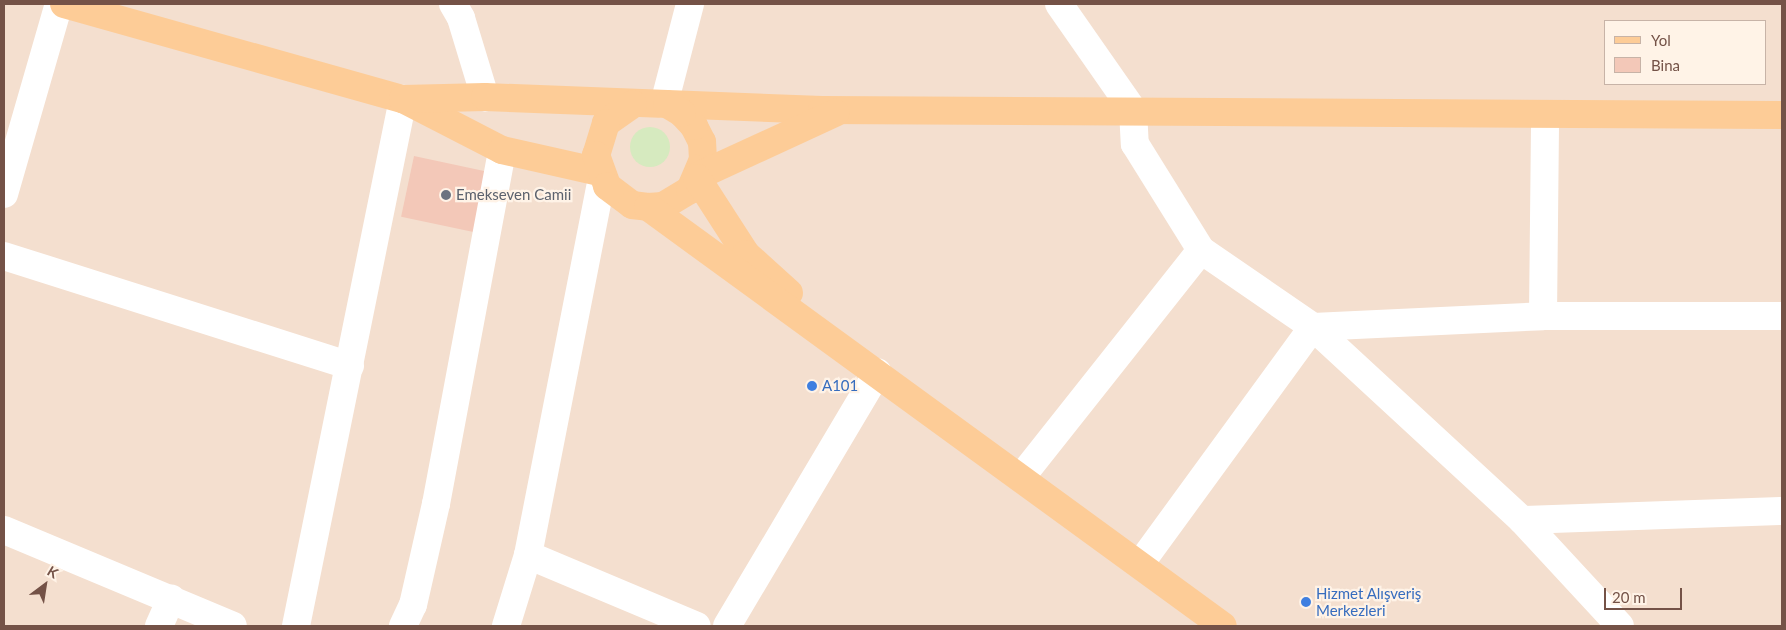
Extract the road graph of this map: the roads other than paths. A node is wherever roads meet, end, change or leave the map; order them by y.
1 (59, 4) edge
2 (64, 4) edge
3 (690, 4) edge
4 (461, 8) edge
5 (1070, 8) edge
6 (485, 97) junction
7 (403, 99) junction
8 (633, 104) junction
9 (665, 104) junction
10 (841, 110) junction
11 (1133, 110) junction
12 (1545, 114) junction
13 (1782, 115) edge
14 (502, 150) junction
15 (601, 174) junction
16 (698, 177) junction
17 (4, 194) edge
18 (648, 207) junction
19 (1201, 250) junction
20 (4, 256) edge
21 (1543, 316) junction
22 (1782, 316) edge
23 (1314, 327) junction
24 (350, 366) junction
25 (878, 372) junction
26 (1022, 476) junction
27 (1782, 511) edge
28 (1522, 520) junction
29 (4, 530) edge
30 (528, 555) junction
31 (1140, 564) junction
32 (171, 599) junction
33 (159, 626) edge
34 (234, 626) edge
35 (296, 626) edge
36 (403, 626) edge
37 (506, 626) edge
38 (696, 626) edge
39 (727, 626) edge
40 (1223, 626) edge
41 (1620, 626) edge

1 - 17 street
2 - 7 main road
3 - 9 street
4 - 6 street
5 - 11 street
6 - 7 main road
6 - 8 main road
7 - 14 main road
7 - 24 street
8 - 9 main road
8 - 15 main road
9 - 10 main road
9 - 16 main road
10 - 11 main road
10 - 16 main road
11 - 12 main road
11 - 19 street
12 - 13 main road
12 - 21 street
14 - 15 main road
14 - 36 street
15 - 18 main road
15 - 30 street
16 - 18 main road
16 - 25 main road
18 - 25 main road
19 - 23 street
19 - 26 street
20 - 24 street
21 - 22 street
21 - 23 street
23 - 28 street
23 - 31 street
24 - 35 street
25 - 26 main road
25 - 39 street
26 - 31 main road
27 - 28 street
28 - 41 street
29 - 32 street
30 - 37 street
30 - 38 street
31 - 40 main road
32 - 33 street
32 - 34 street

